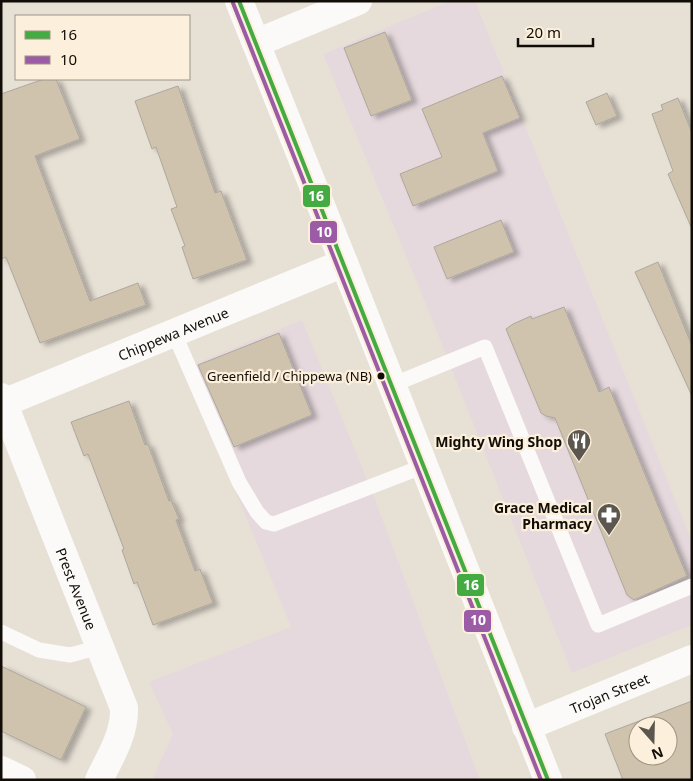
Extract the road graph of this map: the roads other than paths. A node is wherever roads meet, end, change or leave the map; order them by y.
1 (239, 1) edge
2 (358, 1) edge
3 (256, 43) junction
4 (344, 263) junction
5 (174, 333) junction
6 (392, 385) junction
7 (2, 401) edge
8 (424, 466) junction
9 (692, 586) edge
10 (1, 632) edge
11 (100, 647) junction
12 (692, 659) edge
13 (526, 727) junction
14 (1, 770) edge
15 (22, 780) edge
16 (99, 780) edge
17 (548, 780) edge

1 - 3 street
2 - 3 street
3 - 4 street
4 - 5 street, Chippewa Avenue
4 - 6 street
5 - 7 street, Chippewa Avenue
5 - 8 lane
6 - 8 street
6 - 9 lane
7 - 11 street, Prest Avenue
8 - 13 street
10 - 11 lane
11 - 16 street, Prest Avenue
12 - 13 street, Trojan Street
13 - 17 street
14 - 15 street

